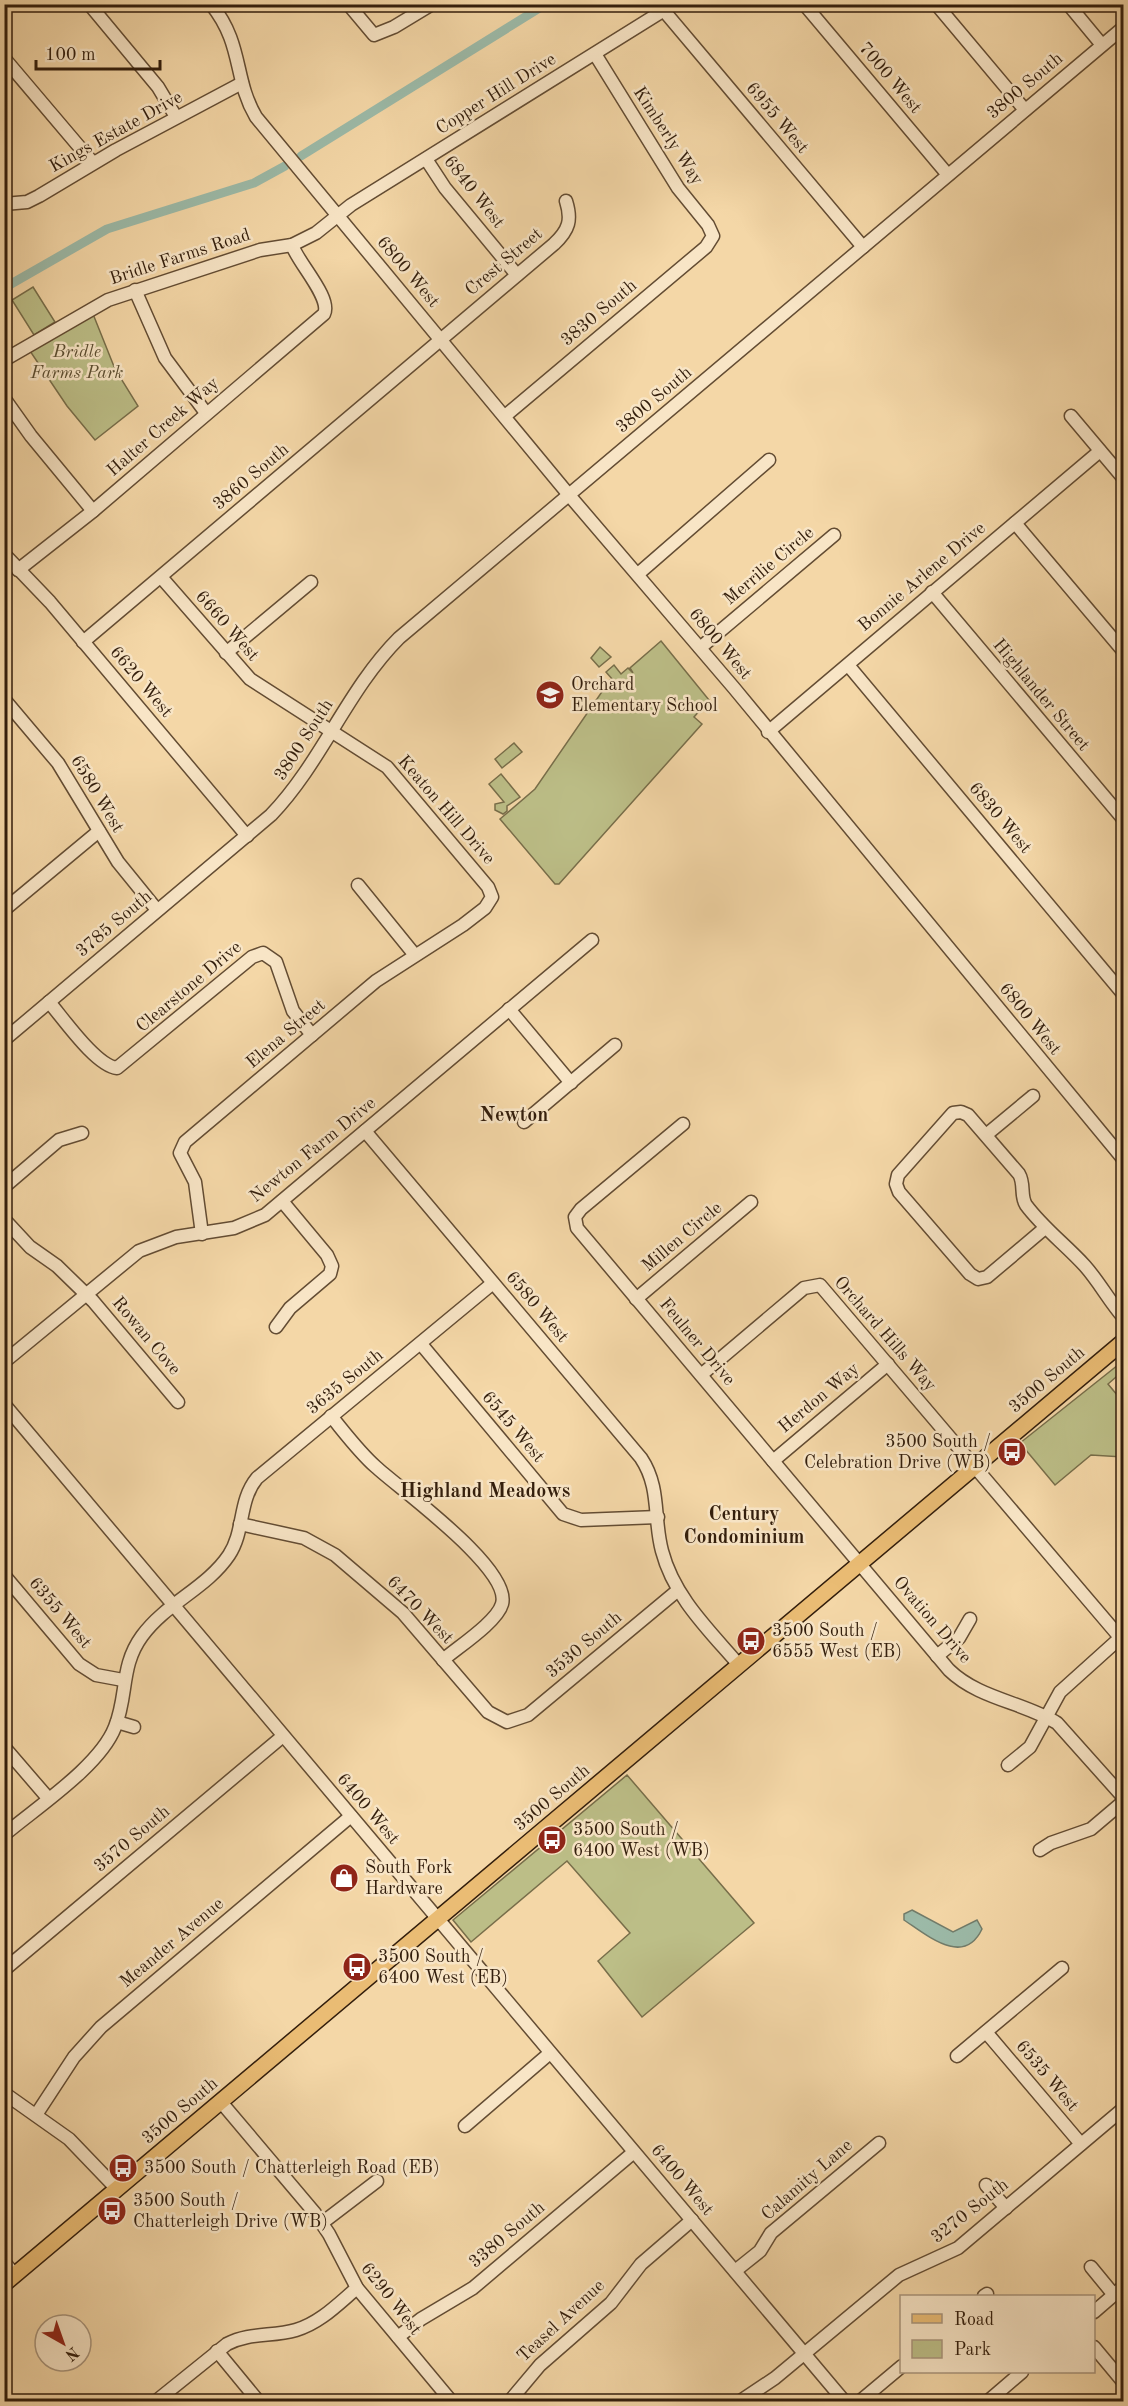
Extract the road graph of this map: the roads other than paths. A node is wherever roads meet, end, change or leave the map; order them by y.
1 (89, 4) edge
2 (211, 4) edge
3 (348, 4) edge
4 (432, 4) edge
5 (804, 4) edge
6 (936, 4) edge
7 (1068, 4) edge
8 (670, 8) edge
9 (1124, 27) edge
10 (1102, 45) junction
11 (595, 54) junction
12 (4, 58) edge
13 (242, 84) junction
14 (1025, 110) junction
15 (176, 117) junction
16 (426, 159) junction
17 (93, 163) junction
18 (948, 175) junction
19 (566, 201) dead end
20 (4, 204) edge
21 (338, 215) junction
22 (713, 236) joint
23 (292, 245) junction
24 (863, 247) junction
25 (517, 275) junction
26 (135, 290) junction
27 (441, 340) junction
28 (4, 360) edge
29 (4, 398) edge
30 (206, 413) junction
31 (505, 416) junction
32 (1071, 416) dead end
33 (1100, 451) junction
34 (769, 460) dead end
35 (1124, 478) edge
36 (569, 495) junction
37 (93, 511) junction
38 (1015, 523) junction
39 (834, 535) dead end
40 (4, 554) edge
41 (18, 570) junction
42 (638, 574) junction
43 (161, 577) junction
44 (311, 582) dead end
45 (932, 592) junction
46 (83, 642) junction
47 (700, 648) junction
48 (1124, 652) edge
49 (226, 653) junction
50 (848, 665) junction
51 (4, 699) edge
52 (332, 731) junction
53 (768, 732) junction
54 (1124, 820) edge
55 (99, 831) junction
56 (247, 836) junction
57 (358, 885) dead end
58 (491, 900) joint
59 (4, 910) edge
60 (158, 910) junction
61 (592, 940) dead end
62 (414, 954) junction
63 (1124, 995) edge
64 (49, 1002) junction
65 (509, 1009) junction
66 (312, 1035) junction
67 (4, 1040) edge
68 (615, 1045) dead end
69 (571, 1083) junction
70 (1033, 1096) dead end
71 (524, 1122) dead end
72 (683, 1124) dead end
73 (365, 1131) junction
74 (82, 1134) dead end
75 (986, 1135) junction
76 (1124, 1160) edge
77 (4, 1186) edge
78 (282, 1201) junction
79 (751, 1202) dead end
80 (4, 1219) edge
81 (1045, 1228) junction
82 (202, 1234) junction
83 (493, 1283) junction
84 (1103, 1287) junction
85 (84, 1294) junction
86 (636, 1299) junction
87 (1124, 1305) edge
88 (1124, 1318) edge
89 (276, 1327) dead end
90 (1124, 1341) edge
91 (421, 1344) junction
92 (4, 1362) edge
93 (888, 1364) junction
94 (701, 1375) junction
95 (178, 1402) dead end
96 (4, 1404) edge
97 (331, 1416) junction
98 (773, 1461) junction
99 (975, 1466) junction
100 (658, 1517) junction
101 (240, 1524) junction
102 (860, 1563) junction
103 (4, 1575) edge
104 (677, 1591) junction
105 (174, 1605) junction
106 (970, 1619) dead end
107 (1122, 1640) edge
108 (938, 1656) junction
109 (443, 1660) junction
110 (739, 1665) junction
111 (123, 1680) junction
112 (1046, 1716) junction
113 (117, 1722) junction
114 (511, 1722) joint
115 (134, 1727) dead end
116 (283, 1736) junction
117 (4, 1747) edge
118 (1008, 1765) dead end
119 (48, 1798) junction
120 (1124, 1800) edge
121 (351, 1816) junction
122 (4, 1835) edge
123 (1040, 1850) dead end
124 (438, 1919) junction
125 (1062, 1968) dead end
126 (4, 1970) edge
127 (986, 2032) junction
128 (550, 2053) junction
129 (957, 2056) dead end
130 (4, 2094) edge
131 (221, 2102) junction
132 (1124, 2108) edge
133 (36, 2115) junction
134 (465, 2126) dead end
135 (879, 2142) dead end
136 (1081, 2144) junction
137 (634, 2152) junction
138 (377, 2181) dead end
139 (986, 2185) dead end
140 (117, 2189) junction
141 (1006, 2208) junction
142 (692, 2220) junction
143 (322, 2223) junction
144 (4, 2262) edge
145 (1090, 2268) dead end
146 (735, 2271) junction
147 (10, 2279) edge
148 (357, 2288) junction
149 (1119, 2291) edge
150 (1095, 2311) edge
151 (398, 2337) junction
152 (1095, 2348) edge
153 (217, 2351) junction
154 (805, 2354) junction
155 (900, 2368) edge
156 (1021, 2373) edge
157 (1124, 2383) edge
158 (155, 2402) edge
159 (259, 2402) edge
160 (452, 2402) edge
161 (509, 2402) edge
162 (739, 2402) edge
163 (845, 2402) edge
164 (859, 2402) edge
165 (987, 2402) edge

1 - 15 street
2 - 13 street, 6800 West
3 - 4 street
5 - 18 street, 7000 West
6 - 14 street
7 - 10 street
8 - 11 street, Copper Hill Drive
8 - 24 street, 6955 West
9 - 10 street, 3800 South
10 - 14 street, 3800 South
11 - 16 street, Copper Hill Drive
11 - 22 street, Kimberly Way
12 - 17 street
13 - 15 street, Kings Estate Drive
13 - 21 street, 6800 West
14 - 18 street, 3800 South
15 - 17 street, Kings Estate Drive
16 - 21 street, Copper Hill Drive
16 - 25 street, 6840 West
17 - 20 street, Kings Estate Drive
18 - 24 street, 3800 South
19 - 25 street, Crest Street
21 - 23 street, Bridle Farms Road
21 - 27 street, 6800 West
22 - 31 street, 3830 South
23 - 26 street, Bridle Farms Road
23 - 30 street, Halter Creek Way
24 - 36 street, 3800 South
25 - 27 street, Crest Street
26 - 28 street, Bridle Farms Road
26 - 30 street
27 - 31 street, 6800 West
27 - 43 street, 3860 South
29 - 37 street
30 - 37 street, Halter Creek Way
31 - 36 street, 6800 West
32 - 33 street
33 - 35 street
33 - 38 street, Bonnie Arlene Drive
34 - 42 street
36 - 42 street, 6800 West
36 - 52 street, 3800 South
37 - 41 street, Halter Creek Way
38 - 45 street, Bonnie Arlene Drive
38 - 48 street
39 - 47 street, Merrilie Circle
40 - 41 street, 6620 West
41 - 46 street, 6620 West
42 - 47 street, 6800 West
43 - 46 street, 3860 South
43 - 49 street, 6660 West
44 - 49 street
45 - 50 street, Bonnie Arlene Drive
45 - 54 street, Highlander Street
46 - 56 street, 6620 West
47 - 53 street, 6800 West
49 - 52 street, 6660 West
50 - 53 street, Bonnie Arlene Drive
50 - 63 street, 6830 West
51 - 55 street, 6580 West
52 - 56 street, 3800 South
52 - 58 street, Keaton Hill Drive
53 - 76 street, 6800 West
55 - 59 street
55 - 60 street, 6580 West
56 - 60 street, 3785 South
57 - 62 street
58 - 62 street, Elena Street
60 - 64 street, 3785 South
61 - 65 street, Newton Farm Drive
62 - 66 street, Elena Street
64 - 66 street, Clearstone Drive
64 - 67 street, 3785 South
65 - 69 street
65 - 73 street, Newton Farm Drive
66 - 82 street, Elena Street
68 - 69 street
69 - 71 street
70 - 75 street
72 - 86 street, Feulner Drive
73 - 78 street, Newton Farm Drive
73 - 83 street, 6580 West
74 - 77 street
75 - 81 street
75 - 81 street
78 - 82 street, Newton Farm Drive
78 - 89 street
79 - 86 street, Millen Circle
80 - 85 street, Rowan Cove
81 - 84 street
82 - 85 street, Newton Farm Drive
83 - 91 street, 3635 South
83 - 100 street, 6580 West
84 - 87 street
84 - 88 street
85 - 92 street, Newton Farm Drive
85 - 95 street, Rowan Cove
86 - 94 street, Feulner Drive
90 - 99 main road, 3500 South
91 - 97 street, 3635 South
91 - 100 street, 6545 West
93 - 94 street, Orchard Hills Way
93 - 98 street, Herdon Way
93 - 99 street, Orchard Hills Way
94 - 98 street, Feulner Drive
96 - 105 street, 6400 West
97 - 101 street, 3635 South
97 - 109 street
98 - 102 street, Feulner Drive
99 - 102 main road, 3500 South
99 - 107 street, Orchard Hills Way
100 - 104 street, 6580 West
101 - 105 street, 3635 South
101 - 109 street, 6470 West
102 - 108 street, Ovation Drive
102 - 110 main road, 3500 South
103 - 111 street, 6355 West
104 - 110 street, 6580 West
104 - 114 street, 3530 South
105 - 111 street, 3635 South
105 - 116 street, 6400 West
106 - 108 street
107 - 112 street
108 - 112 street, Ovation Drive
109 - 114 street, 6470 West
110 - 124 main road, 3500 South
111 - 113 street, 3635 South
112 - 118 street
112 - 120 street, Ovation Drive
113 - 115 street
113 - 119 street
116 - 121 street, 6400 West
116 - 126 street, 3570 South
117 - 119 street
119 - 122 street
120 - 123 street
121 - 124 street, 6400 West
121 - 133 street, Meander Avenue
124 - 128 street, 6400 West
124 - 131 main road, 3500 South
125 - 127 street
127 - 129 street
127 - 136 street, 6535 West
128 - 134 street
128 - 137 street, 6400 West
130 - 133 street
131 - 140 main road, 3500 South
131 - 143 street, 6290 West
132 - 136 street, 3270 South
133 - 140 street
135 - 146 street, Calamity Lane
136 - 141 street, 3270 South
137 - 142 street, 6400 West
137 - 151 street, 3380 South
138 - 143 street
139 - 141 street
140 - 147 main road, 3500 South
141 - 154 street, 3270 South
142 - 146 street, 6400 West
142 - 161 street, Teasel Avenue
143 - 148 street, 6290 West
144 - 147 street
145 - 149 street
146 - 154 street, 6400 West
148 - 151 street, 6290 West
148 - 153 street
149 - 150 street
151 - 160 street, 6290 West
152 - 157 street
153 - 158 street
153 - 159 street
154 - 162 street, 3270 South
154 - 163 street, 6400 West
155 - 164 street
156 - 165 street

